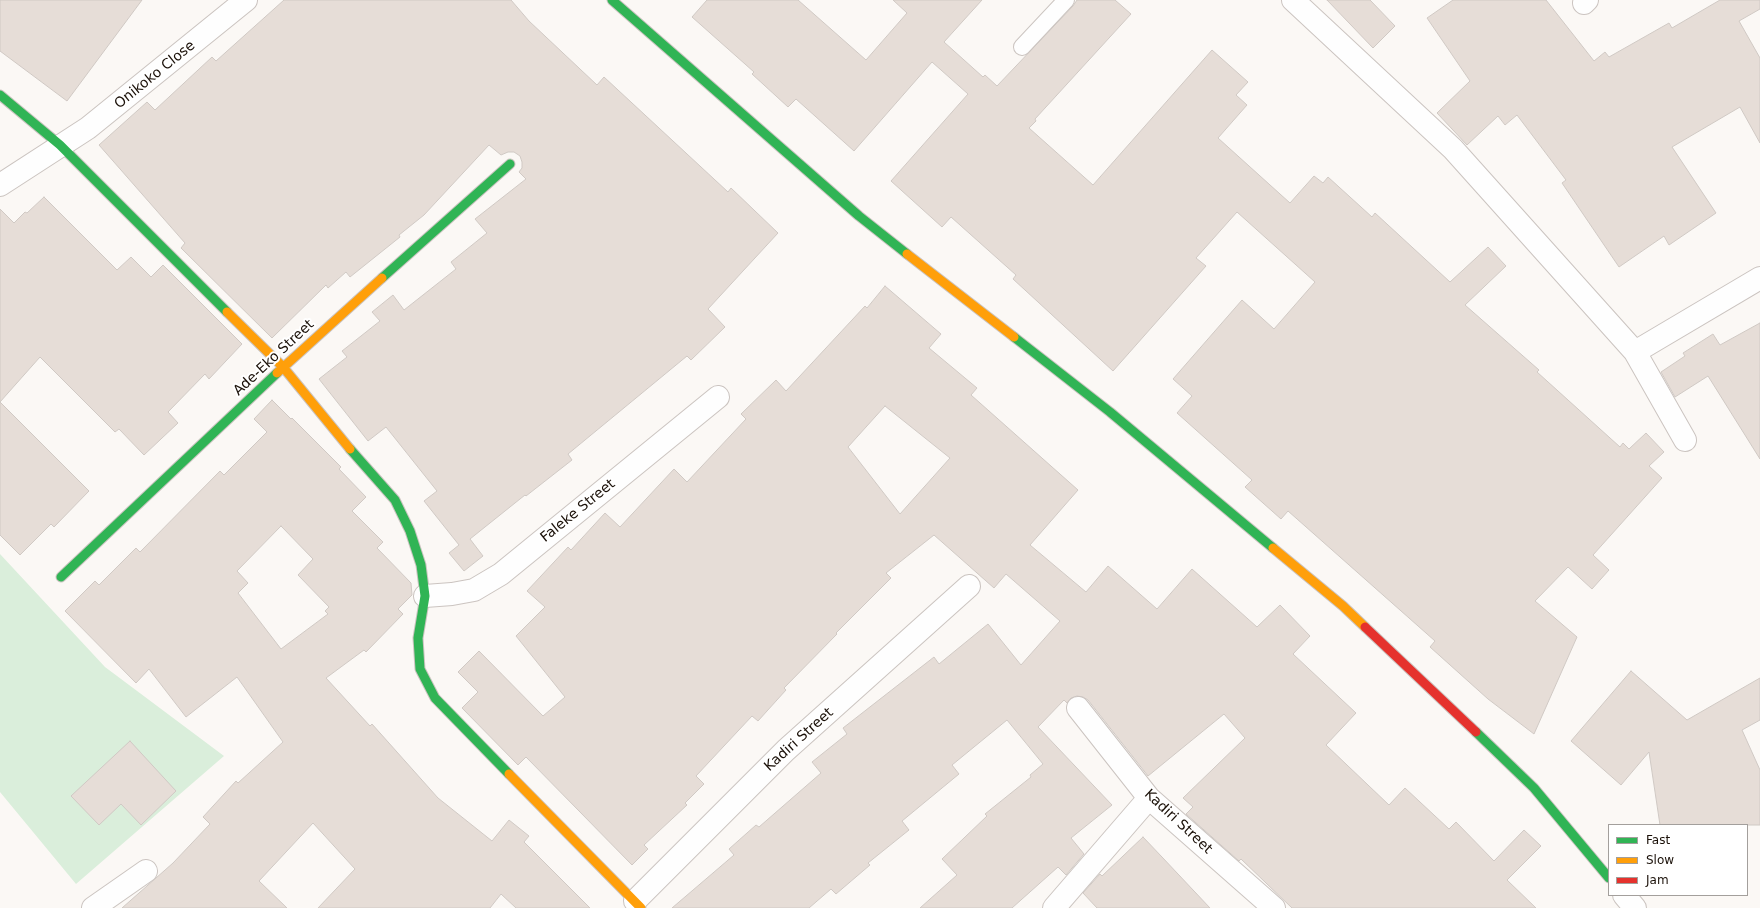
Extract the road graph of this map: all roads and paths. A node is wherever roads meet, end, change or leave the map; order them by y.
1 (246, 0) edge
2 (612, 0) edge
3 (1066, 0) edge
4 (1293, 0) edge
5 (1022, 47) dead end
6 (0, 95) edge
7 (60, 145) junction
8 (510, 164) dead end
9 (0, 185) edge
10 (1760, 278) edge
11 (1636, 352) junction
12 (283, 367) junction
13 (718, 397) dead end
14 (1685, 440) dead end
15 (61, 577) dead end
16 (969, 586) dead end
17 (425, 596) junction
18 (1078, 708) dead end
19 (1149, 798) junction
20 (146, 871) dead end
21 (1608, 877) edge
22 (1625, 896) edge
23 (638, 905) edge
24 (93, 908) edge
25 (1054, 908) edge
26 (1274, 908) edge
27 (1635, 908) edge

1 - 7 street, Onikoko Close
2 - 21 street
3 - 5 lane
4 - 11 street
6 - 7 street
7 - 9 street, Onikoko Close
7 - 12 street
8 - 12 street, Ade-Eko Street
10 - 11 street
11 - 14 street
12 - 15 street, Ade-Eko Street
12 - 17 street
13 - 17 street, Faleke Street
16 - 23 street, Kadiri Street
17 - 23 street
18 - 19 street, Kadiri Street
19 - 25 street
19 - 26 street, Kadiri Street
20 - 24 street
22 - 27 street

